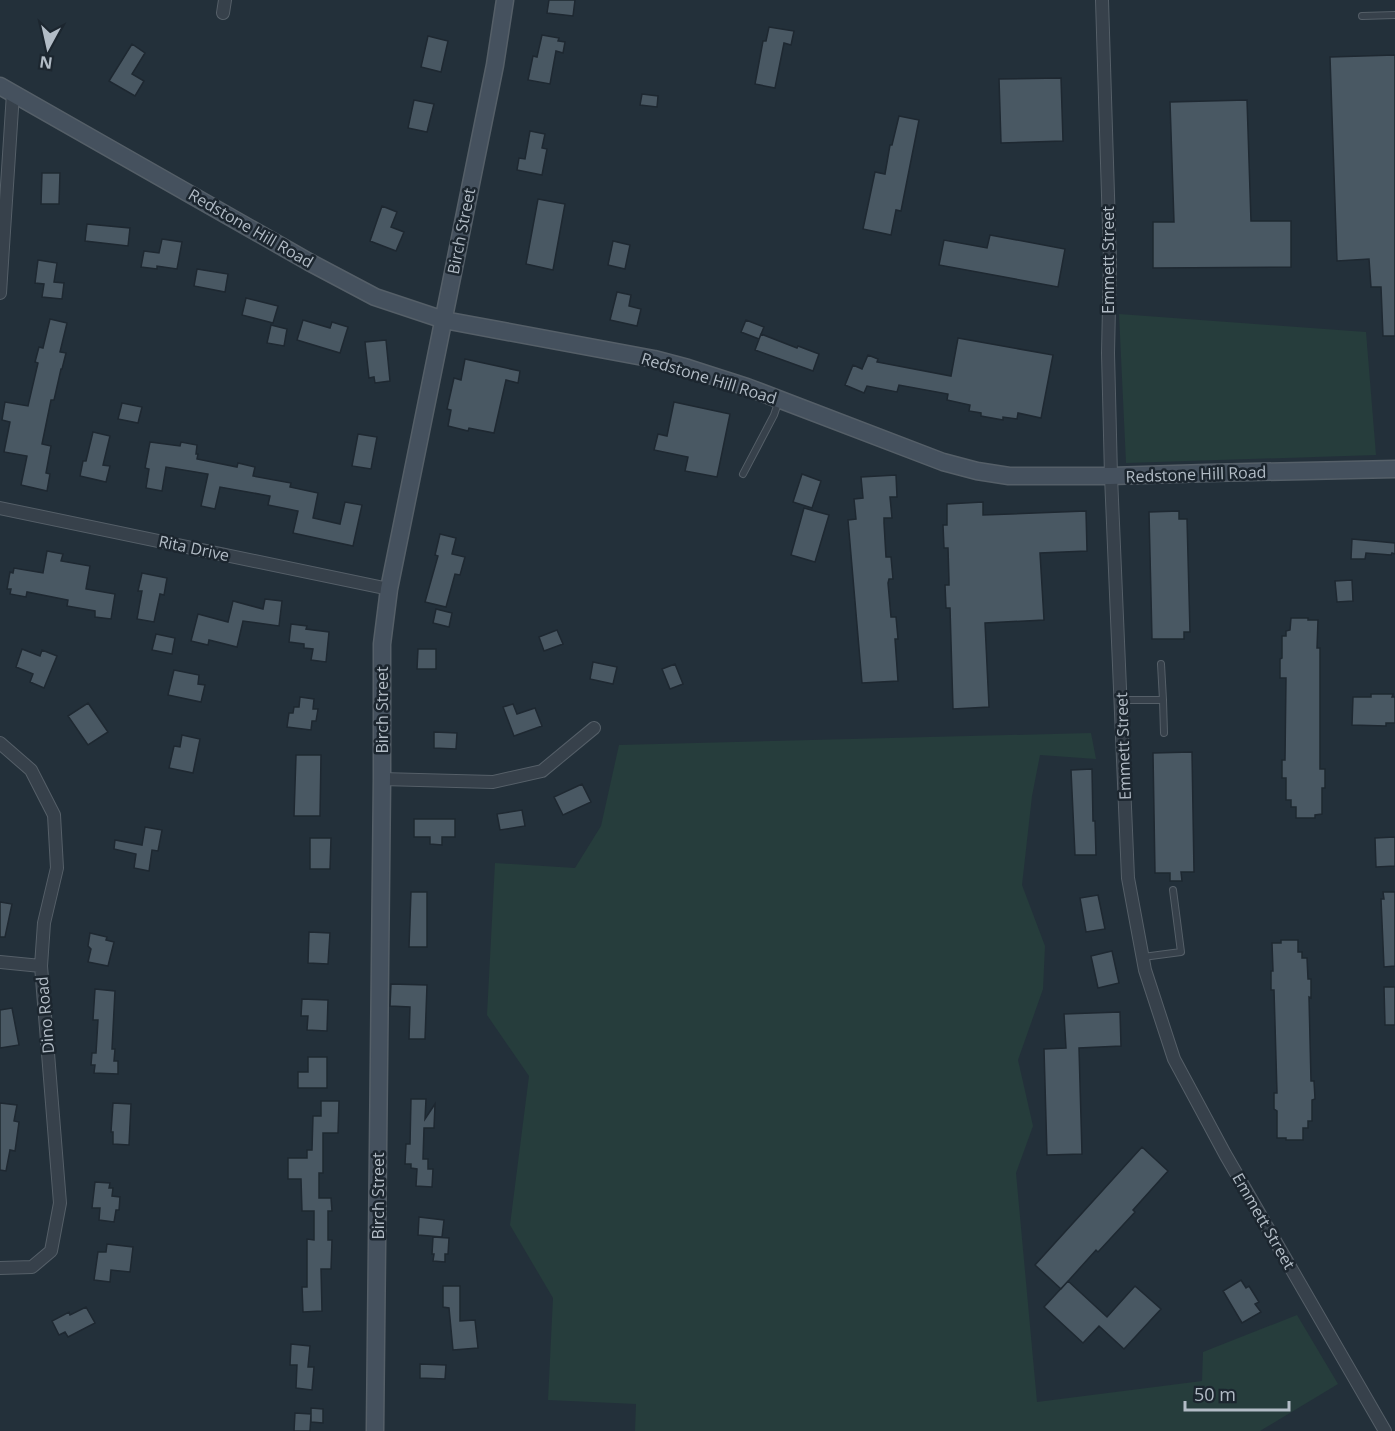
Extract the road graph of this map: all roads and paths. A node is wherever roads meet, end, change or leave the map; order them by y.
1 (225, 0) edge
2 (505, 0) edge
3 (1102, 0) edge
4 (223, 13) dead end
5 (1395, 15) edge
6 (1362, 16) dead end
7 (7, 89) edge
8 (0, 292) edge
9 (444, 320) junction
10 (780, 400) junction
11 (1395, 469) edge
12 (743, 474) dead end
13 (1112, 476) junction
14 (0, 508) edge
15 (388, 589) junction
16 (1161, 664) dead end
17 (1121, 700) junction
18 (1163, 700) junction
19 (594, 728) dead end
20 (1164, 733) dead end
21 (0, 742) edge
22 (382, 779) junction
23 (1173, 890) dead end
24 (1143, 957) junction
25 (0, 962) edge
26 (41, 966) junction
27 (0, 1268) edge
28 (375, 1431) edge
29 (1384, 1431) edge

1 - 4 street
2 - 9 main road, Birch Street
3 - 13 street, Emmett Street
5 - 6 lane
7 - 8 street
7 - 9 main road, Redstone Hill Road
9 - 10 main road, Redstone Hill Road
9 - 15 main road, Birch Street
10 - 12 lane
10 - 13 main road, Redstone Hill Road
11 - 13 main road, Redstone Hill Road
13 - 17 street, Emmett Street
14 - 15 street, Rita Drive
15 - 22 main road, Birch Street
16 - 18 lane
17 - 18 lane
17 - 24 street, Emmett Street
18 - 20 lane
19 - 22 street
21 - 26 street, Dino Road
22 - 28 main road, Birch Street
23 - 24 lane
24 - 29 street, Emmett Street
25 - 26 street
26 - 27 street, Dino Road

